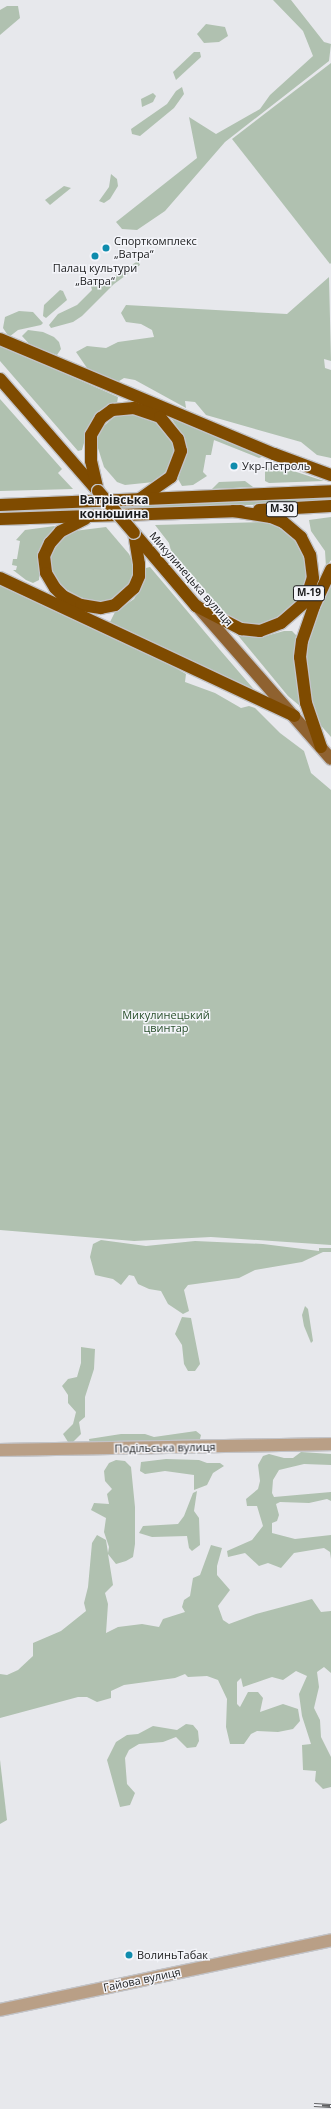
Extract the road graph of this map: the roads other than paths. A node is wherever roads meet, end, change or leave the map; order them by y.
1 (0, 339) edge
2 (0, 379) edge
3 (5, 389) edge
4 (331, 475) edge
5 (98, 491) junction
6 (331, 491) edge
7 (140, 499) junction
8 (0, 505) edge
9 (331, 506) edge
10 (233, 511) junction
11 (88, 517) junction
12 (0, 520) edge
13 (134, 533) junction
14 (331, 570) edge
15 (0, 578) edge
16 (196, 606) junction
17 (294, 716) junction
18 (321, 747) junction
19 (331, 759) edge
20 (331, 1444) edge
21 (0, 1450) edge
22 (331, 1940) edge
23 (0, 2010) edge

1 - 4 highway
2 - 3 highway, Микулинецька вулиця / М-19
3 - 5 highway, Микулинецька вулиця / М-19
5 - 7 highway
5 - 13 highway, Микулинецька вулиця / М-19, bridge
6 - 7 highway, М-30
7 - 8 highway, М-30
9 - 10 highway, М-30
10 - 11 highway, М-19
10 - 16 highway, М-19
11 - 12 highway, М-19
11 - 13 highway
13 - 16 highway, Микулинецька вулиця / М-19
14 - 18 highway
15 - 17 highway
16 - 17 main road, Микулинецька вулиця
17 - 18 main road, Микулинецька вулиця
18 - 19 main road, Микулинецька вулиця
20 - 21 street, Подільська вулиця
22 - 23 street, Гайова вулиця

